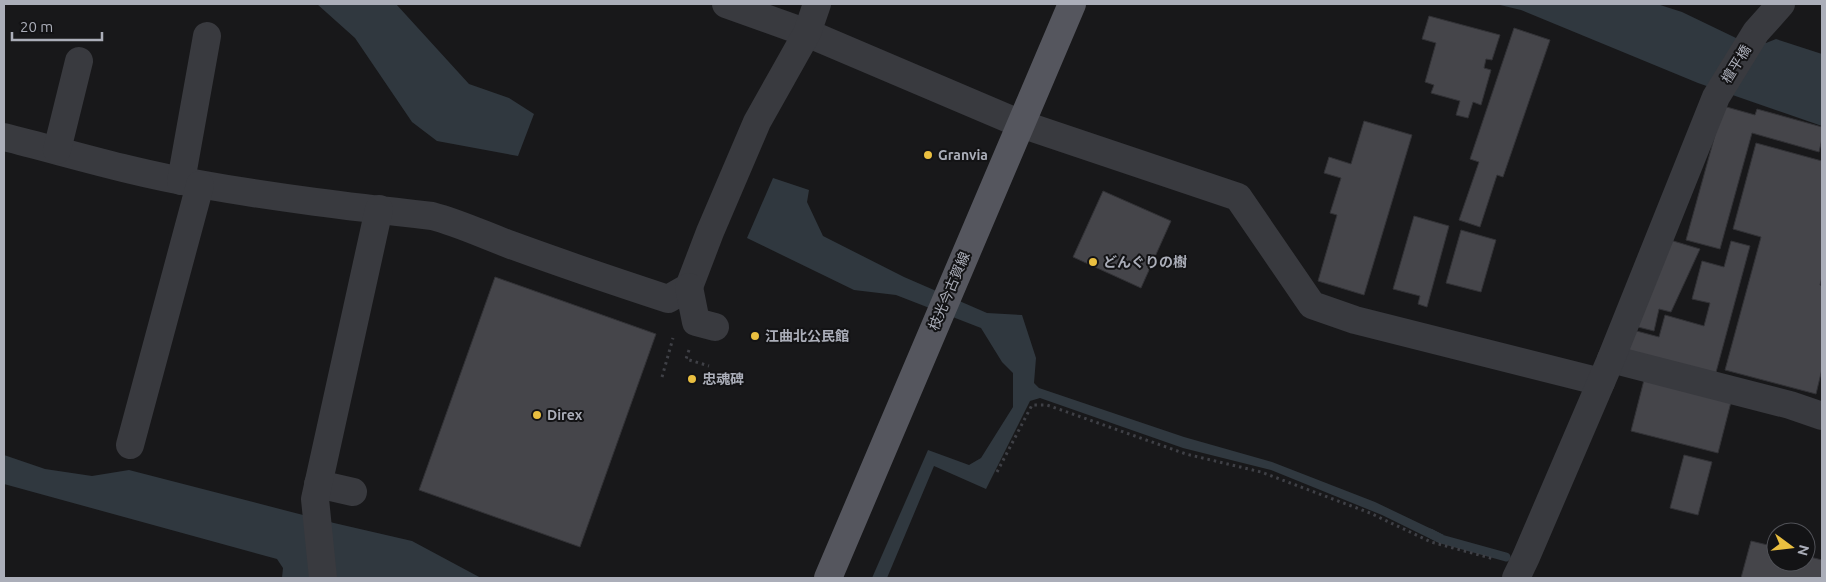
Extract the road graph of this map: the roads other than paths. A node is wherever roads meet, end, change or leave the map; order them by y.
1 (726, 4) edge
2 (817, 4) edge
3 (1072, 4) edge
4 (1781, 4) edge
5 (807, 33) junction
6 (207, 36) dead end
7 (80, 61) dead end
8 (1021, 124) junction
9 (4, 137) edge
10 (57, 150) junction
11 (190, 183) junction
12 (379, 210) junction
13 (690, 287) junction
14 (715, 327) dead end
15 (1606, 370) junction
16 (1822, 416) edge
17 (130, 445) dead end
18 (317, 491) junction
19 (353, 492) dead end
20 (322, 572) edge
21 (1518, 572) edge
22 (828, 578) edge

1 - 5 street
2 - 5 street
3 - 8 main road, 枝光今古賀線
4 - 15 street, 檀平橋
5 - 8 street
5 - 13 street
6 - 11 street
7 - 10 street
8 - 15 street
8 - 22 main road, 枝光今古賀線
9 - 10 street
10 - 11 street
11 - 12 street
11 - 17 street
12 - 13 street
12 - 18 street
13 - 14 street
15 - 16 street
15 - 21 street, 檀平橋
18 - 19 street
18 - 20 street

